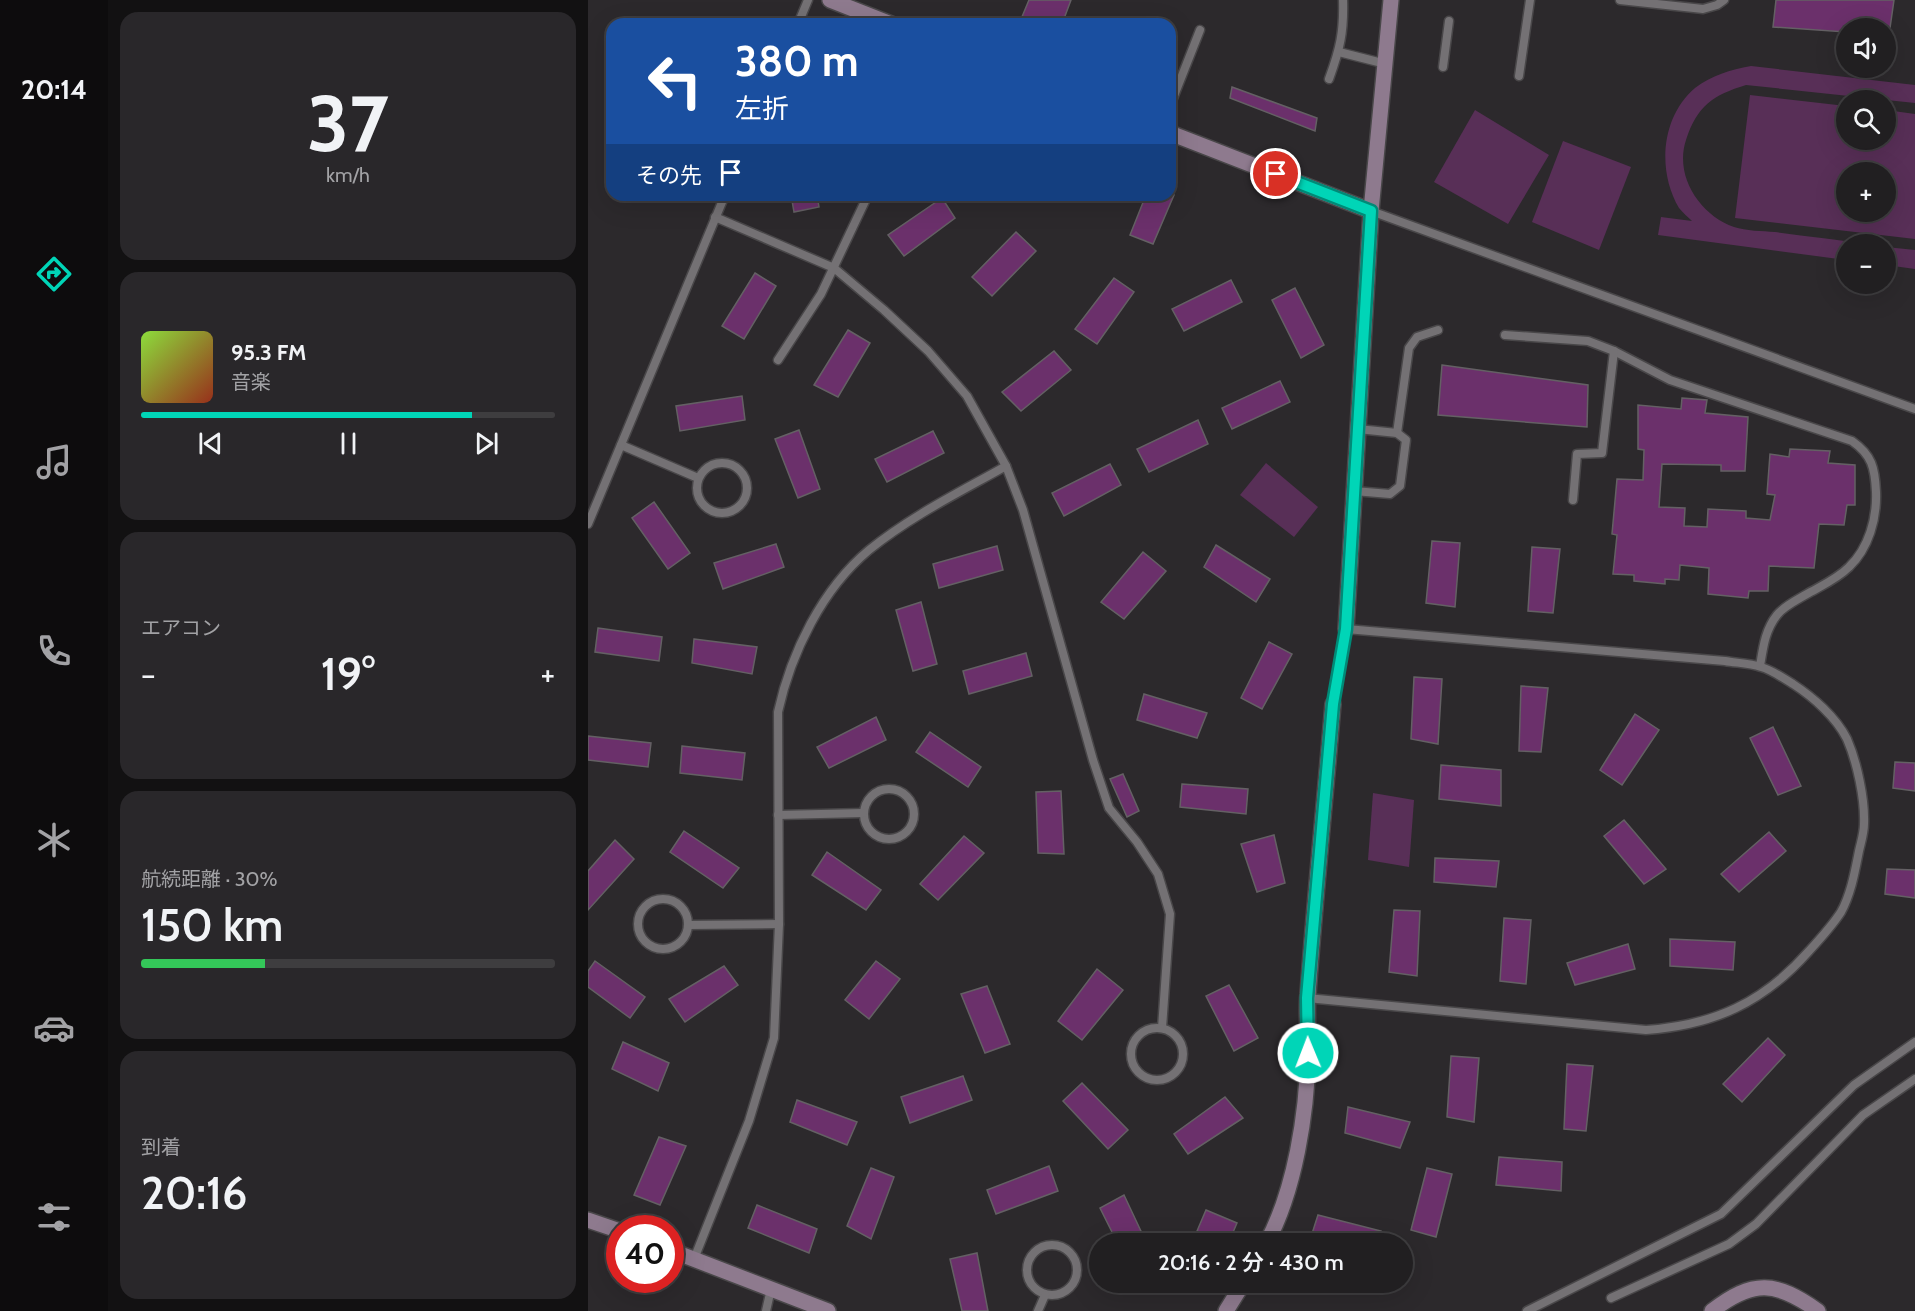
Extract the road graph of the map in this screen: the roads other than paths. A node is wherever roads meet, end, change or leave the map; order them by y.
1 (808, 0) edge
2 (830, 0) edge
3 (1343, 0) edge
4 (1391, 0) edge
5 (1530, 0) edge
6 (1620, 0) edge
7 (1724, 0) edge
8 (800, 18) edge
9 (876, 18) edge
10 (1449, 21) dead end
11 (1200, 30) dead end
12 (1339, 52) junction
13 (1386, 64) junction
14 (1443, 67) dead end
15 (1519, 76) dead end
16 (1329, 79) dead end
17 (1176, 91) edge
18 (1176, 135) edge
19 (723, 201) edge
20 (865, 201) edge
21 (1371, 211) junction
22 (716, 218) junction
23 (834, 268) junction
24 (1438, 330) dead end
25 (1505, 335) dead end
26 (1614, 351) junction
27 (778, 360) dead end
28 (1915, 409) edge
29 (1358, 429) junction
30 (1397, 433) junction
31 (621, 445) junction
32 (1006, 466) junction
33 (698, 478) junction
34 (1354, 491) junction
35 (1573, 500) dead end
36 (588, 524) edge
37 (1346, 629) junction
38 (1760, 666) junction
39 (1333, 704) joint
40 (863, 813) junction
41 (778, 815) junction
42 (778, 924) junction
43 (688, 925) junction
44 (1307, 998) junction
45 (1162, 1028) junction
46 (1915, 1042) edge
47 (1915, 1080) edge
48 (588, 1220) edge
49 (606, 1226) edge
50 (1270, 1233) edge
51 (684, 1255) edge
52 (694, 1259) junction
53 (771, 1289) junction
54 (1237, 1293) edge
55 (1045, 1294) junction
56 (1611, 1298) dead end
57 (766, 1311) edge
58 (828, 1311) edge
59 (1038, 1311) edge
60 (1226, 1311) edge
61 (1527, 1311) edge
62 (1712, 1311) edge
63 (1818, 1311) edge

1 - 8 lane
2 - 9 street
3 - 12 lane
4 - 13 street
5 - 15 lane
6 - 7 lane
10 - 14 lane
11 - 17 lane
12 - 13 lane
12 - 16 lane
13 - 21 street
18 - 21 street
19 - 22 lane
20 - 23 lane
21 - 28 lane
21 - 29 street
22 - 23 lane
22 - 31 lane
23 - 27 lane
23 - 32 lane
24 - 30 lane
25 - 26 lane
26 - 35 lane
26 - 38 lane
29 - 30 lane
29 - 34 street
30 - 34 lane
31 - 33 lane
31 - 36 lane
32 - 41 lane
32 - 45 lane
33 - 33 lane
34 - 37 street
37 - 38 lane
37 - 39 lane
38 - 44 lane
39 - 44 street
40 - 40 lane
40 - 41 lane
41 - 42 lane
42 - 43 lane
42 - 52 lane
43 - 43 lane
44 - 50 street
45 - 45 lane
46 - 61 lane
47 - 56 lane
48 - 49 street
51 - 52 street
52 - 53 street
53 - 57 lane
53 - 58 street
54 - 60 street
55 - 55 lane
55 - 59 lane
62 - 63 street

